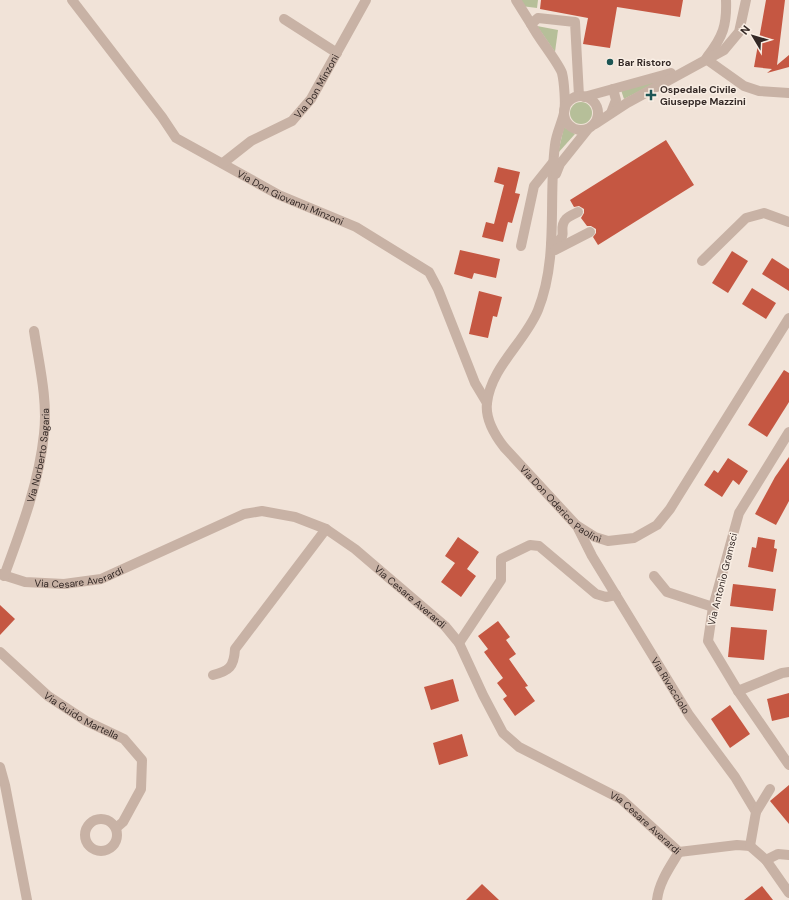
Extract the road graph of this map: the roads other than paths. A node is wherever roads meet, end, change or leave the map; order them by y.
1 (72, 0) edge
2 (366, 0) edge
3 (516, 0) edge
4 (726, 0) edge
5 (746, 0) edge
6 (284, 19) dead end
7 (532, 24) junction
8 (336, 53) junction
9 (706, 59) junction
10 (694, 66) junction
11 (613, 89) junction
12 (789, 93) edge
13 (582, 96) junction
14 (565, 111) junction
15 (611, 113) junction
16 (591, 126) junction
17 (554, 161) junction
18 (224, 163) junction
19 (552, 188) junction
20 (578, 212) dead end
21 (789, 222) edge
22 (590, 232) dead end
23 (521, 246) dead end
24 (550, 248) junction
25 (702, 260) dead end
26 (789, 318) edge
27 (34, 331) dead end
28 (487, 403) junction
29 (789, 432) edge
30 (576, 525) junction
31 (326, 529) junction
32 (2, 575) edge
33 (654, 576) dead end
34 (616, 595) junction
35 (713, 607) junction
36 (459, 643) junction
37 (0, 652) edge
38 (789, 672) edge
39 (213, 675) dead end
40 (738, 691) junction
41 (789, 765) edge
42 (0, 767) edge
43 (770, 789) dead end
44 (756, 812) junction
45 (116, 828) dead end
46 (750, 846) junction
47 (678, 852) junction
48 (789, 855) edge
49 (766, 860) junction
50 (789, 893) edge
51 (27, 900) edge
52 (657, 900) edge

1 - 18 street, Via Don Giovanni Minzoni
2 - 8 street, Via Don Minzoni
3 - 7 street
4 - 9 street
5 - 9 street
6 - 8 street
7 - 13 street
7 - 14 street
8 - 18 street, Via Don Minzoni
9 - 10 street
9 - 12 street
10 - 11 street
10 - 15 street
11 - 13 street
11 - 15 street
13 - 14 street
13 - 16 street
14 - 16 street
14 - 17 street
15 - 16 street
16 - 19 street
17 - 19 street
17 - 23 street
18 - 28 street, Via Don Giovanni Minzoni
19 - 24 street, Via Don Oderico Paolini
20 - 24 street
21 - 25 street
22 - 24 street
24 - 28 street, Via Don Oderico Paolini
26 - 30 street, Via Don Oderico Paolini
27 - 32 street, Via Norberto Sagaria
28 - 30 street, Via Don Oderico Paolini
29 - 35 street, Via Antonio Gramsci
30 - 34 street, Via Rivacciolo
31 - 32 street, Via Cesare Averardi
31 - 36 street, Via Cesare Averardi
31 - 39 street
33 - 35 street
34 - 36 street
34 - 44 street, Via Rivacciolo
35 - 40 street, Via Antonio Gramsci
36 - 47 street, Via Cesare Averardi
37 - 45 street, Via Guido Martella
38 - 40 street
40 - 41 street, Via Antonio Gramsci
42 - 51 street
43 - 44 street
44 - 46 street
46 - 47 street, Via Cesare Averardi
46 - 49 street
47 - 52 street
48 - 49 street
49 - 50 street

